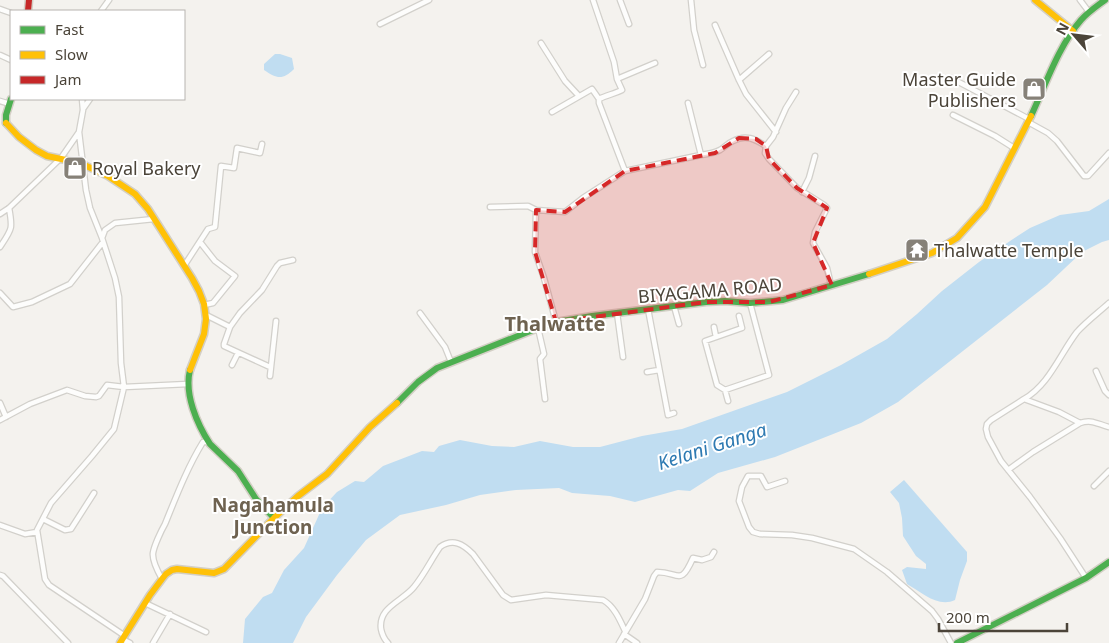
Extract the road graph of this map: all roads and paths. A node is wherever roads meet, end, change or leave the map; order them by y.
1 (429, 0) edge
2 (593, 0) edge
3 (620, 0) edge
4 (691, 0) edge
5 (1035, 0) edge
6 (1080, 0) edge
7 (1105, 0) edge
8 (1089, 12) junction
9 (380, 24) dead end
10 (630, 24) dead end
11 (715, 25) dead end
12 (1072, 31) junction
13 (541, 42) dead end
14 (769, 54) dead end
15 (655, 63) dead end
16 (703, 65) dead end
17 (951, 78) dead end
18 (617, 79) junction
19 (739, 80) junction
20 (796, 92) dead end
21 (579, 96) junction
22 (599, 99) junction
23 (0, 100) edge
24 (82, 100) edge
25 (89, 100) edge
26 (10, 102) edge
27 (688, 103) dead end
28 (83, 110) junction
29 (552, 112) dead end
30 (954, 115) dead end
31 (1028, 120) junction
32 (2, 124) edge
33 (80, 132) junction
34 (776, 132) junction
35 (262, 144) dead end
36 (766, 146) junction
37 (1014, 148) junction
38 (1109, 153) edge
39 (701, 155) junction
40 (815, 156) dead end
41 (61, 158) junction
42 (83, 164) junction
43 (626, 171) junction
44 (802, 192) junction
45 (490, 207) dead end
46 (9, 208) junction
47 (536, 210) junction
48 (0, 214) edge
49 (154, 218) junction
50 (102, 240) junction
51 (200, 242) junction
52 (0, 247) edge
53 (293, 260) dead end
54 (184, 266) junction
55 (832, 286) junction
56 (0, 293) edge
57 (750, 303) junction
58 (1109, 303) edge
59 (204, 305) junction
60 (674, 306) junction
61 (648, 309) junction
62 (420, 313) dead end
63 (617, 313) junction
64 (206, 315) junction
65 (739, 316) dead end
66 (276, 321) dead end
67 (556, 322) junction
68 (679, 324) dead end
69 (230, 327) junction
70 (714, 327) dead end
71 (538, 328) junction
72 (716, 337) junction
73 (238, 353) junction
74 (623, 357) dead end
75 (451, 362) junction
76 (232, 365) dead end
77 (270, 367) junction
78 (659, 370) junction
79 (1096, 371) dead end
80 (647, 372) dead end
81 (270, 376) dead end
82 (188, 384) junction
83 (124, 387) junction
84 (725, 390) junction
85 (1109, 395) edge
86 (546, 399) dead end
87 (1024, 399) junction
88 (728, 401) dead end
89 (0, 403) edge
90 (674, 413) dead end
91 (6, 417) junction
92 (0, 420) edge
93 (1080, 423) junction
94 (1109, 427) edge
95 (209, 442) junction
96 (1008, 470) junction
97 (1109, 472) edge
98 (785, 481) dead end
99 (1094, 486) dead end
100 (94, 493) dead end
101 (274, 518) junction
102 (43, 519) junction
103 (0, 525) edge
104 (37, 532) junction
105 (714, 552) dead end
106 (1109, 562) edge
107 (0, 575) edge
108 (1086, 578) junction
109 (162, 579) junction
110 (145, 603) junction
111 (170, 614) junction
112 (206, 632) dead end
113 (625, 633) junction
114 (122, 639) edge
115 (68, 643) edge
116 (130, 643) edge
117 (153, 643) edge
118 (388, 643) edge
119 (619, 643) edge
120 (638, 643) edge
121 (951, 643) edge
122 (957, 643) edge

1 - 9 street
2 - 18 street
3 - 10 street
4 - 16 street
5 - 12 main road
6 - 8 street
7 - 8 main road, BIYAGAMA ROAD
8 - 12 main road, BIYAGAMA ROAD
11 - 19 street
12 - 31 main road, BIYAGAMA ROAD
13 - 21 street
14 - 19 street
15 - 18 street
17 - 31 street
18 - 22 street
19 - 34 street
20 - 34 street
21 - 22 street
21 - 29 street
22 - 43 street
23 - 26 street
24 - 28 street
25 - 28 street
26 - 32 main road
27 - 39 street
28 - 33 street
30 - 37 street
31 - 37 main road, BIYAGAMA ROAD
31 - 38 street
32 - 41 main road
33 - 41 street
33 - 42 street
34 - 36 street
35 - 51 street
36 - 39 street
36 - 44 street
37 - 55 main road, BIYAGAMA ROAD
39 - 43 street
40 - 44 street
41 - 42 main road
41 - 46 street
42 - 49 main road
42 - 50 street
43 - 47 street
44 - 55 street
45 - 47 street
46 - 48 street
46 - 52 street
47 - 67 street
49 - 50 street
49 - 54 main road
50 - 56 street
50 - 83 street
51 - 54 street
51 - 59 street
53 - 69 street
54 - 59 main road
55 - 57 main road, BIYAGAMA ROAD
57 - 60 main road, BIYAGAMA ROAD
57 - 84 street
58 - 87 street
59 - 64 main road
60 - 61 main road, BIYAGAMA ROAD
60 - 68 street
61 - 63 main road, BIYAGAMA ROAD
61 - 78 street
62 - 75 street
63 - 67 main road, BIYAGAMA ROAD
63 - 74 street
64 - 69 street
64 - 82 main road
65 - 72 street
66 - 77 street
67 - 71 main road, BIYAGAMA ROAD
69 - 73 street
70 - 72 street
71 - 75 main road, BIYAGAMA ROAD
71 - 86 street
72 - 84 street
73 - 76 street
73 - 77 street
75 - 101 main road, BIYAGAMA ROAD
77 - 81 street
78 - 80 street
78 - 90 street
79 - 85 street
82 - 83 street
82 - 95 main road
83 - 91 street
83 - 102 street
84 - 88 street
87 - 93 street
87 - 96 street
89 - 91 street
91 - 92 street
93 - 94 street
93 - 96 street
95 - 101 main road
95 - 109 street
96 - 108 street
97 - 99 street
98 - 121 street
100 - 102 street
101 - 109 main road, BIYAGAMA ROAD
102 - 104 street
103 - 104 street
104 - 114 street
105 - 113 street
106 - 108 main road
107 - 115 street
108 - 122 main road
109 - 110 main road
110 - 111 street
110 - 114 main road
111 - 112 street
111 - 117 street
113 - 118 street
113 - 119 street
113 - 120 street
114 - 116 street

